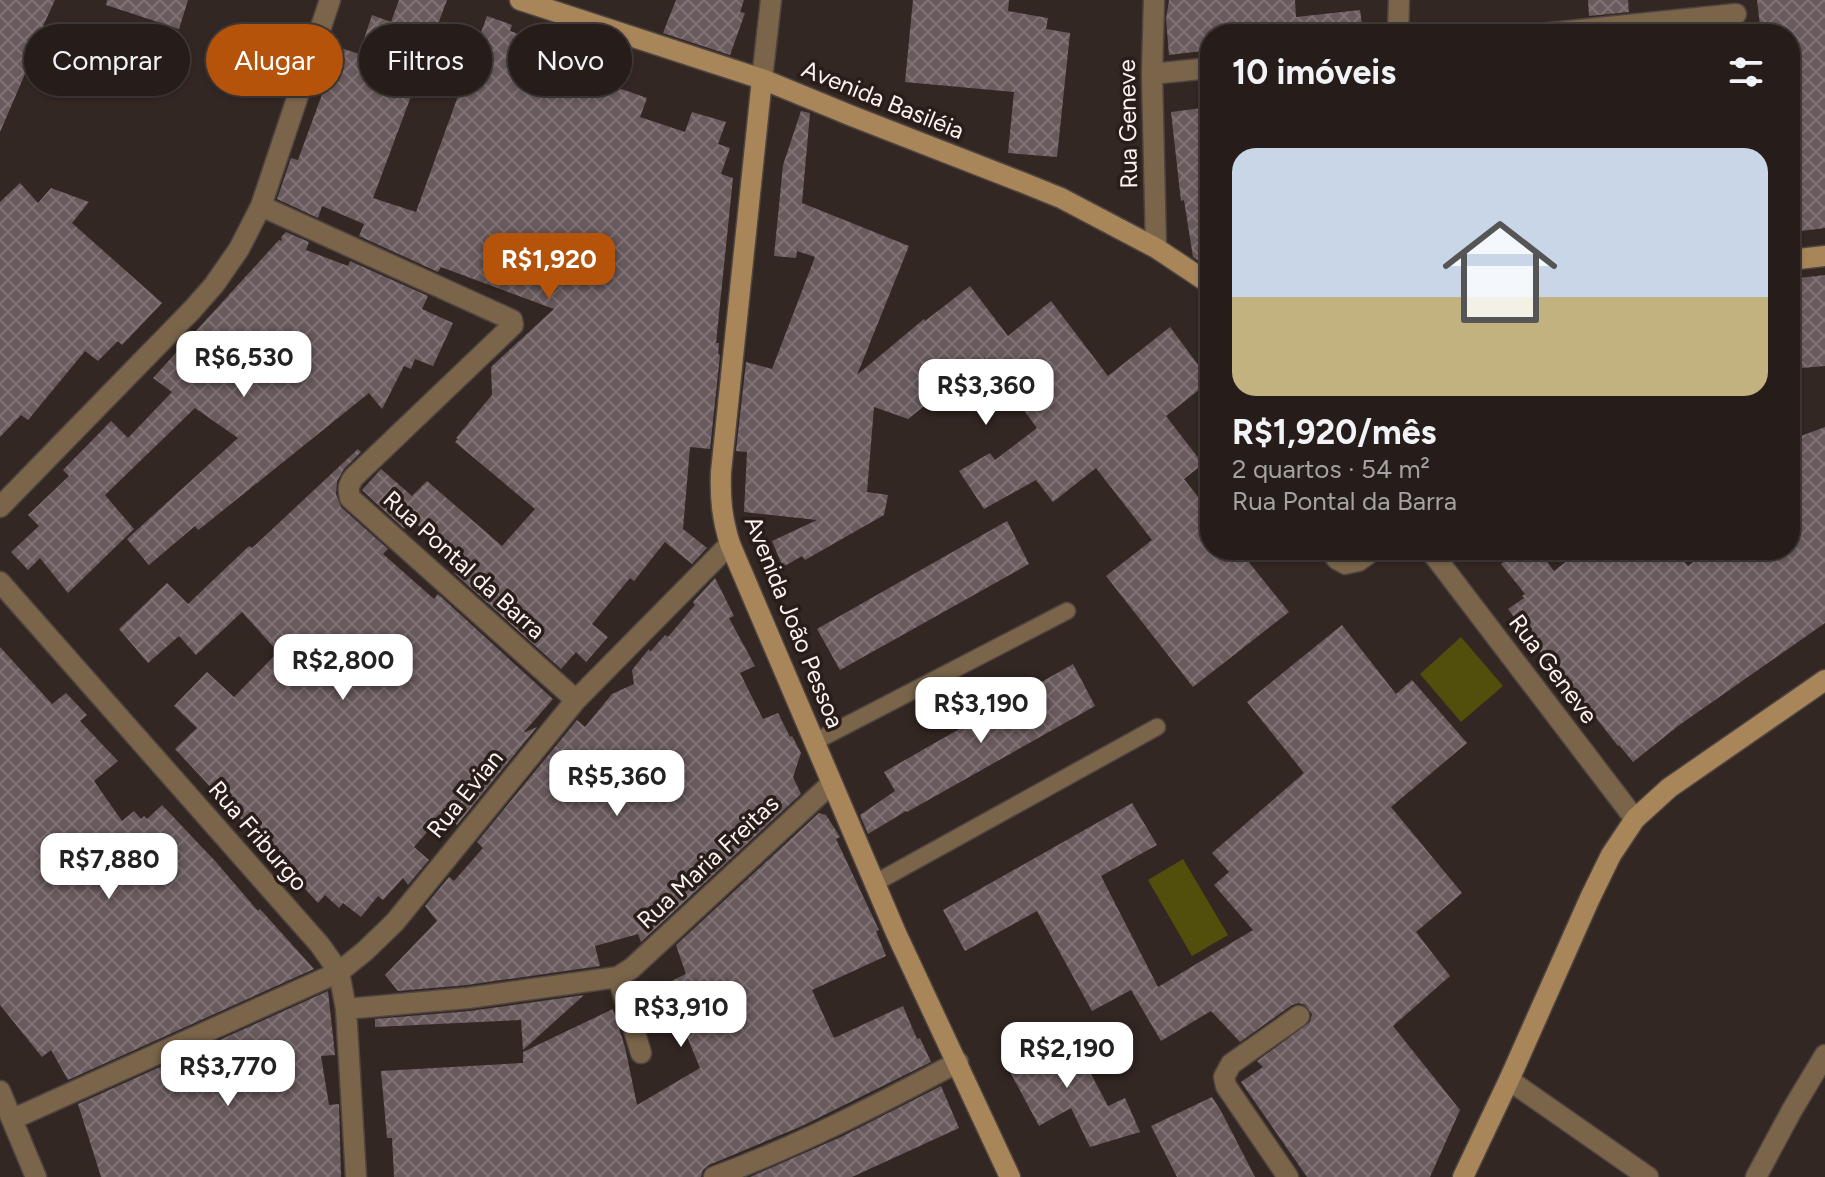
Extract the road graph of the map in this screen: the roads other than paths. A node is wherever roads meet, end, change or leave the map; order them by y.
1 (330, 0) edge
2 (520, 0) edge
3 (771, 0) edge
4 (1154, 0) edge
5 (1399, 0) edge
6 (1736, 16) edge
7 (1398, 24) edge
8 (1649, 24) edge
9 (1200, 69) edge
10 (1152, 74) junction
11 (762, 79) junction
12 (261, 206) junction
13 (1156, 248) junction
14 (1825, 256) edge
15 (1800, 259) edge
16 (1200, 277) edge
17 (0, 507) edge
18 (730, 544) junction
19 (1335, 560) edge
20 (1363, 560) edge
21 (1438, 560) edge
22 (0, 582) edge
23 (1067, 611) dead end
24 (1825, 680) edge
25 (576, 700) junction
26 (1157, 727) dead end
27 (814, 742) junction
28 (832, 783) junction
29 (1635, 819) junction
30 (875, 883) junction
31 (339, 972) junction
32 (618, 977) junction
33 (346, 1009) junction
34 (1299, 1016) dead end
35 (641, 1053) dead end
36 (1825, 1055) edge
37 (958, 1062) junction
38 (1509, 1080) junction
39 (0, 1091) edge
40 (13, 1119) junction
41 (36, 1177) edge
42 (356, 1177) edge
43 (714, 1177) edge
44 (1010, 1177) edge
45 (1288, 1177) edge
46 (1463, 1177) edge
47 (1648, 1177) edge
48 (1756, 1177) edge

1 - 12 street
2 - 11 street, Avenida Basiléia
3 - 11 street, Avenida João Pessoa
4 - 10 street, Rua Geneve
5 - 7 street
6 - 8 street
9 - 10 street
10 - 13 street, Rua Geneve
11 - 13 street, Avenida Basiléia
11 - 18 street, Avenida João Pessoa
12 - 17 street
12 - 25 street, Rua Pontal da Barra
13 - 16 street, Avenida Basiléia
14 - 15 street
18 - 25 street, Rua Evian
18 - 27 street, Avenida João Pessoa
19 - 20 lane
21 - 29 street, Rua Geneve
22 - 31 street, Rua Friburgo
23 - 27 lane
24 - 29 street
25 - 31 street, Rua Evian
26 - 30 lane
27 - 28 street, Avenida João Pessoa
28 - 30 street, Avenida João Pessoa
28 - 32 street, Rua Maria Freitas
29 - 38 street
30 - 37 street, Avenida João Pessoa
31 - 33 street, Rua Friburgo
31 - 40 street, Rua Evian
32 - 33 street
32 - 35 street
33 - 42 street, Rua Friburgo
34 - 45 street
36 - 48 street
37 - 43 street
37 - 44 street, Avenida João Pessoa
38 - 46 street
38 - 47 street
39 - 40 street
40 - 41 street

